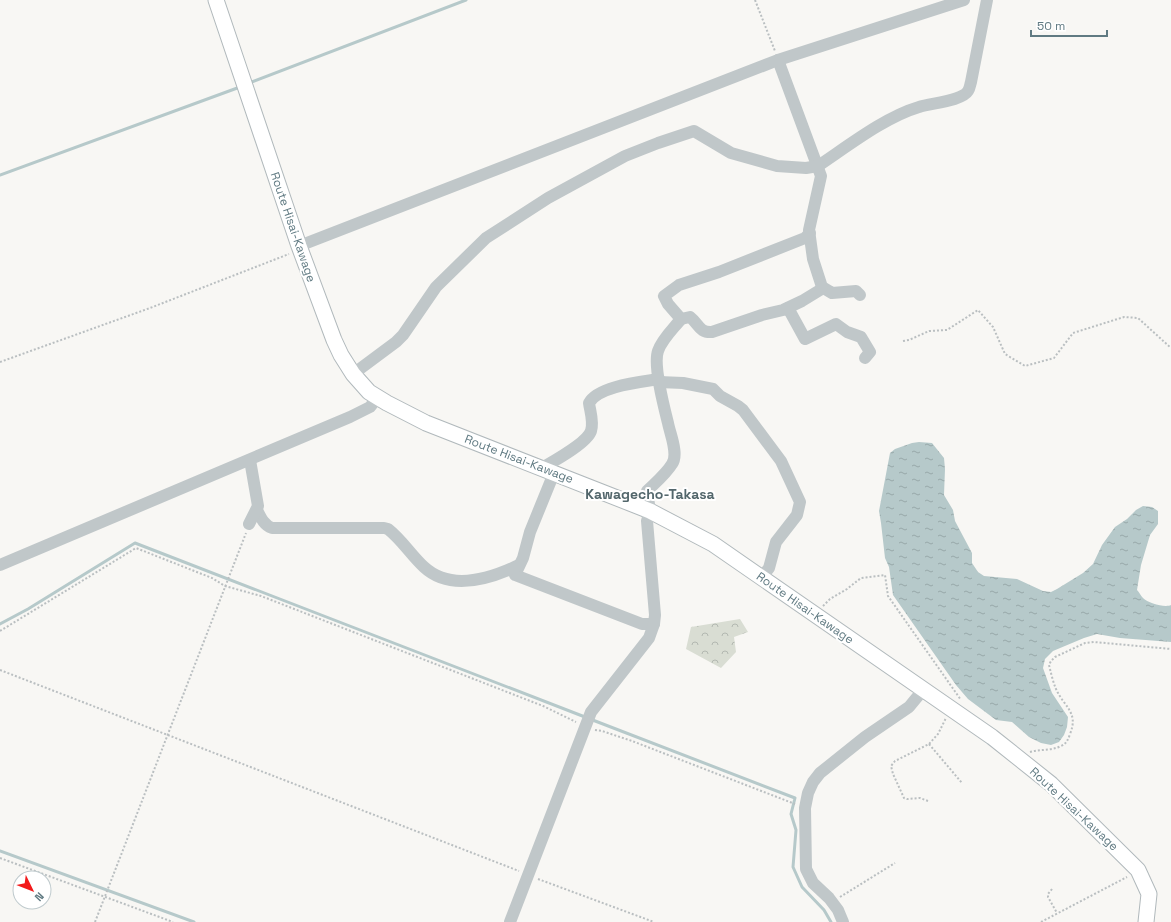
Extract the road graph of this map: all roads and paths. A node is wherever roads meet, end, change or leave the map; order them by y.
1 (216, 0) edge
2 (754, 0) edge
3 (964, 0) edge
4 (987, 0) edge
5 (778, 60) junction
6 (818, 166) junction
7 (810, 234) junction
8 (300, 248) junction
9 (822, 287) junction
10 (860, 295) dead end
11 (788, 308) junction
12 (681, 319) junction
13 (903, 341) dead end
14 (1171, 348) edge
15 (865, 358) dead end
16 (0, 362) edge
17 (353, 374) junction
18 (659, 381) junction
19 (378, 397) junction
20 (250, 460) junction
21 (548, 471) junction
22 (257, 510) junction
23 (650, 510) junction
24 (249, 524) joint
25 (0, 565) edge
26 (519, 565) junction
27 (761, 578) junction
28 (225, 586) junction
29 (816, 616) junction
30 (654, 624) junction
31 (0, 631) edge
32 (1171, 649) edge
33 (0, 670) edge
34 (923, 690) junction
35 (956, 705) junction
36 (587, 721) junction
37 (167, 736) junction
38 (929, 744) junction
39 (1020, 759) junction
40 (962, 783) dead end
41 (928, 801) dead end
42 (790, 802) dead end
43 (0, 858) edge
44 (895, 863) dead end
45 (1138, 870) junction
46 (528, 875) junction
47 (1052, 889) dead end
48 (105, 896) junction
49 (832, 902) junction
50 (1057, 913) junction
51 (95, 922) edge
52 (173, 922) edge
53 (510, 922) edge
54 (654, 922) edge
55 (843, 922) edge
56 (1041, 922) edge
57 (1146, 922) edge

1 - 8 main road, Route Hisai-Kawage
2 - 5 path
3 - 5 street
4 - 6 street
5 - 6 street
5 - 8 street
6 - 7 street
6 - 17 street
7 - 9 street
7 - 12 street
8 - 16 path
8 - 17 main road, Route Hisai-Kawage
9 - 10 street
9 - 11 street
11 - 12 street
11 - 15 street
12 - 18 street
13 - 14 path
17 - 19 main road, Route Hisai-Kawage
18 - 21 street
18 - 23 street
18 - 27 street
19 - 20 street
19 - 21 main road, Route Hisai-Kawage
20 - 22 street
20 - 25 street
21 - 23 main road, Route Hisai-Kawage
21 - 26 street
22 - 24 street
22 - 26 street
23 - 27 main road, Route Hisai-Kawage
23 - 30 street
24 - 28 path
26 - 30 street
27 - 29 main road, Route Hisai-Kawage
28 - 31 path
28 - 36 path
28 - 37 path
29 - 34 main road, Route Hisai-Kawage
29 - 35 path
30 - 36 street
32 - 39 path
33 - 37 path
34 - 35 main road, Route Hisai-Kawage
34 - 49 street
35 - 38 path
35 - 39 main road, Route Hisai-Kawage
36 - 42 path
36 - 46 street
37 - 46 path
37 - 48 path
38 - 40 path
38 - 41 path
39 - 45 main road, Route Hisai-Kawage
43 - 48 path
44 - 49 path
45 - 50 path
45 - 57 main road, Route Hisai-Kawage
46 - 53 street
46 - 54 path
47 - 50 path
48 - 51 path
48 - 52 path
49 - 55 street
50 - 56 path

